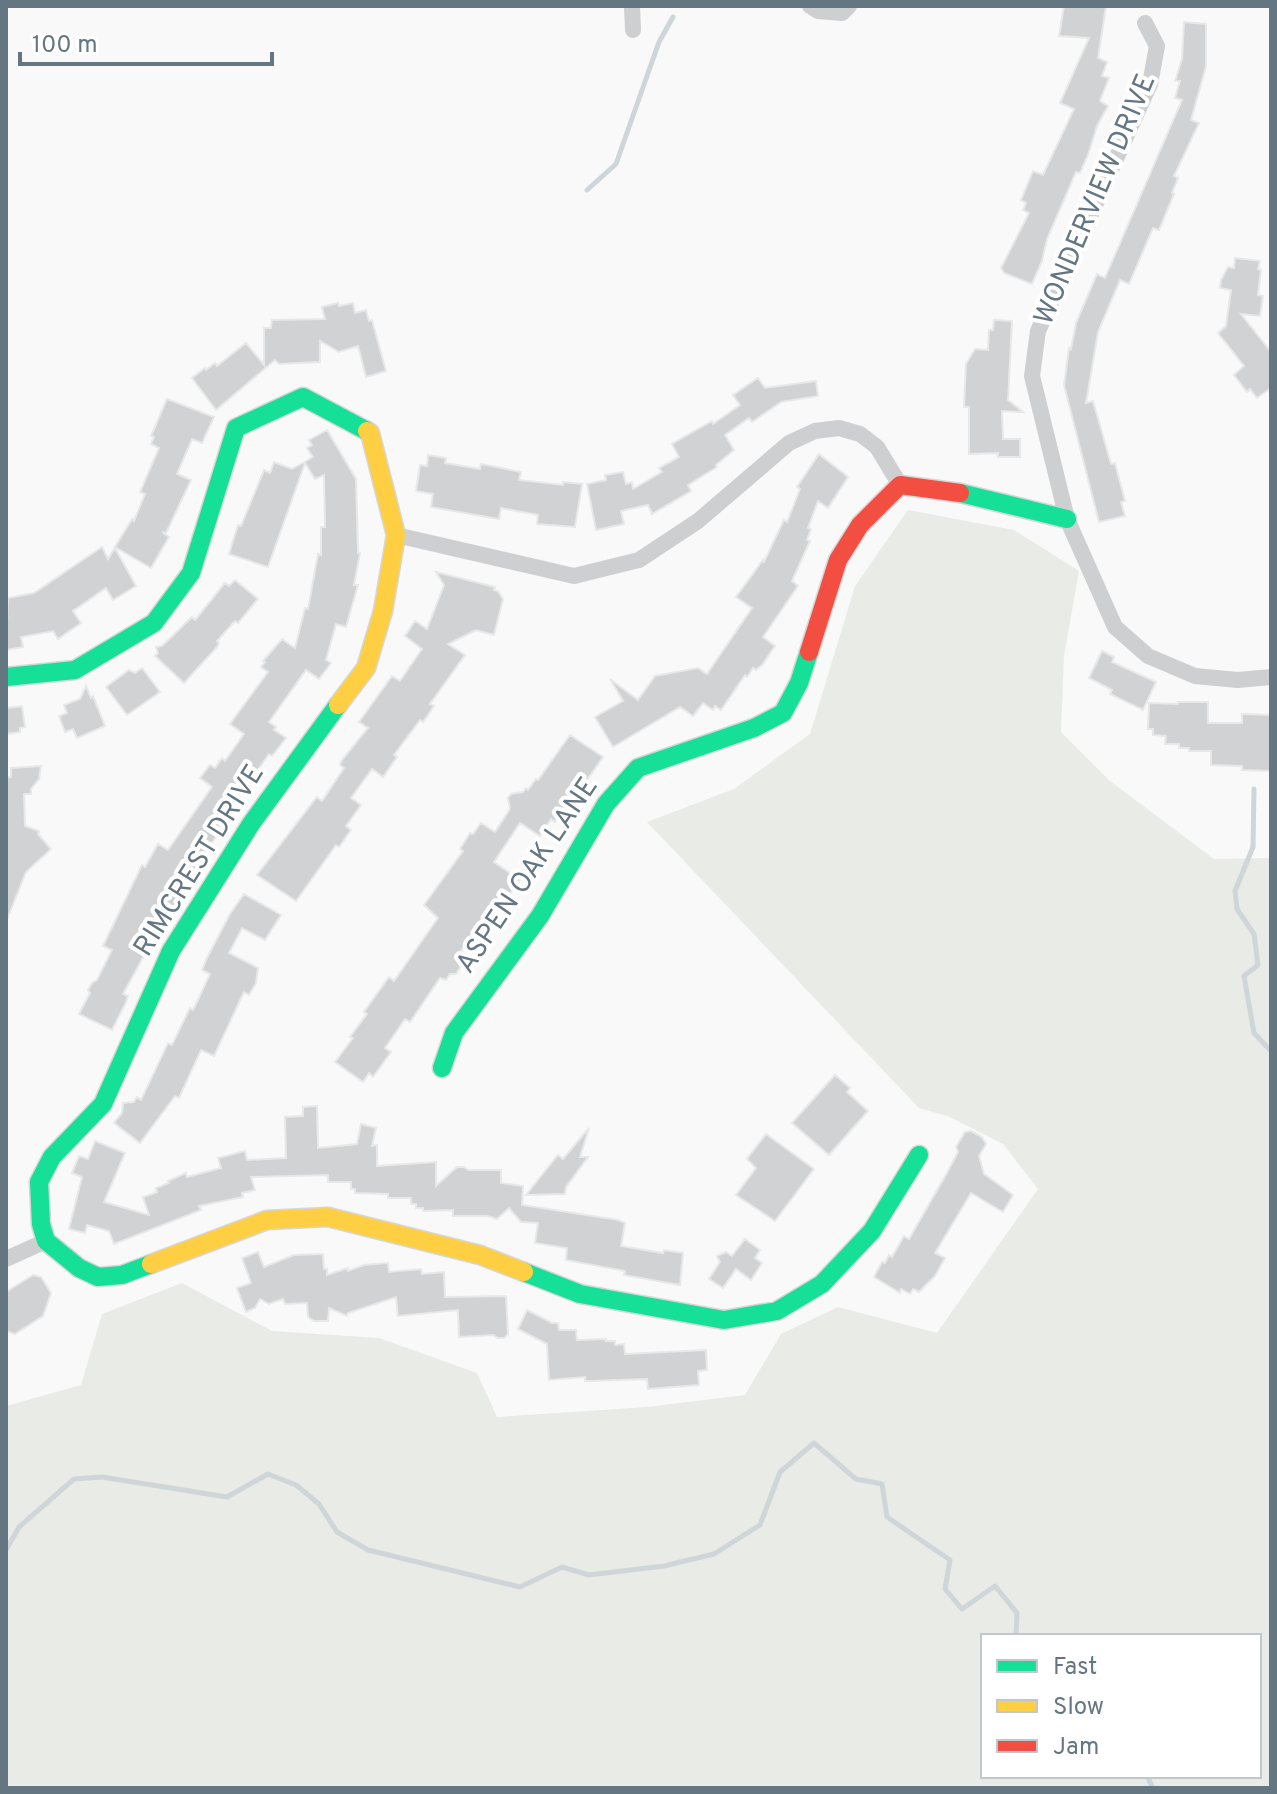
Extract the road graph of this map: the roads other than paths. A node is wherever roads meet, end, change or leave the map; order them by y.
1 (632, 6) edge
2 (810, 6) edge
3 (849, 6) edge
4 (1145, 23) dead end
5 (633, 30) dead end
6 (900, 485) junction
7 (1067, 519) junction
8 (396, 535) junction
9 (6, 677) edge
10 (1271, 677) edge
11 (442, 1068) dead end
12 (919, 1155) dead end
13 (46, 1241) junction
14 (6, 1259) edge

1 - 5 street
2 - 3 street
4 - 7 street, WONDERVIEW DRIVE
6 - 7 street
6 - 8 street
6 - 11 street, ASPEN OAK LANE
7 - 10 street, WONDERVIEW DRIVE
8 - 9 street, RIMCREST DRIVE
8 - 13 street, RIMCREST DRIVE
12 - 13 street
13 - 14 street

